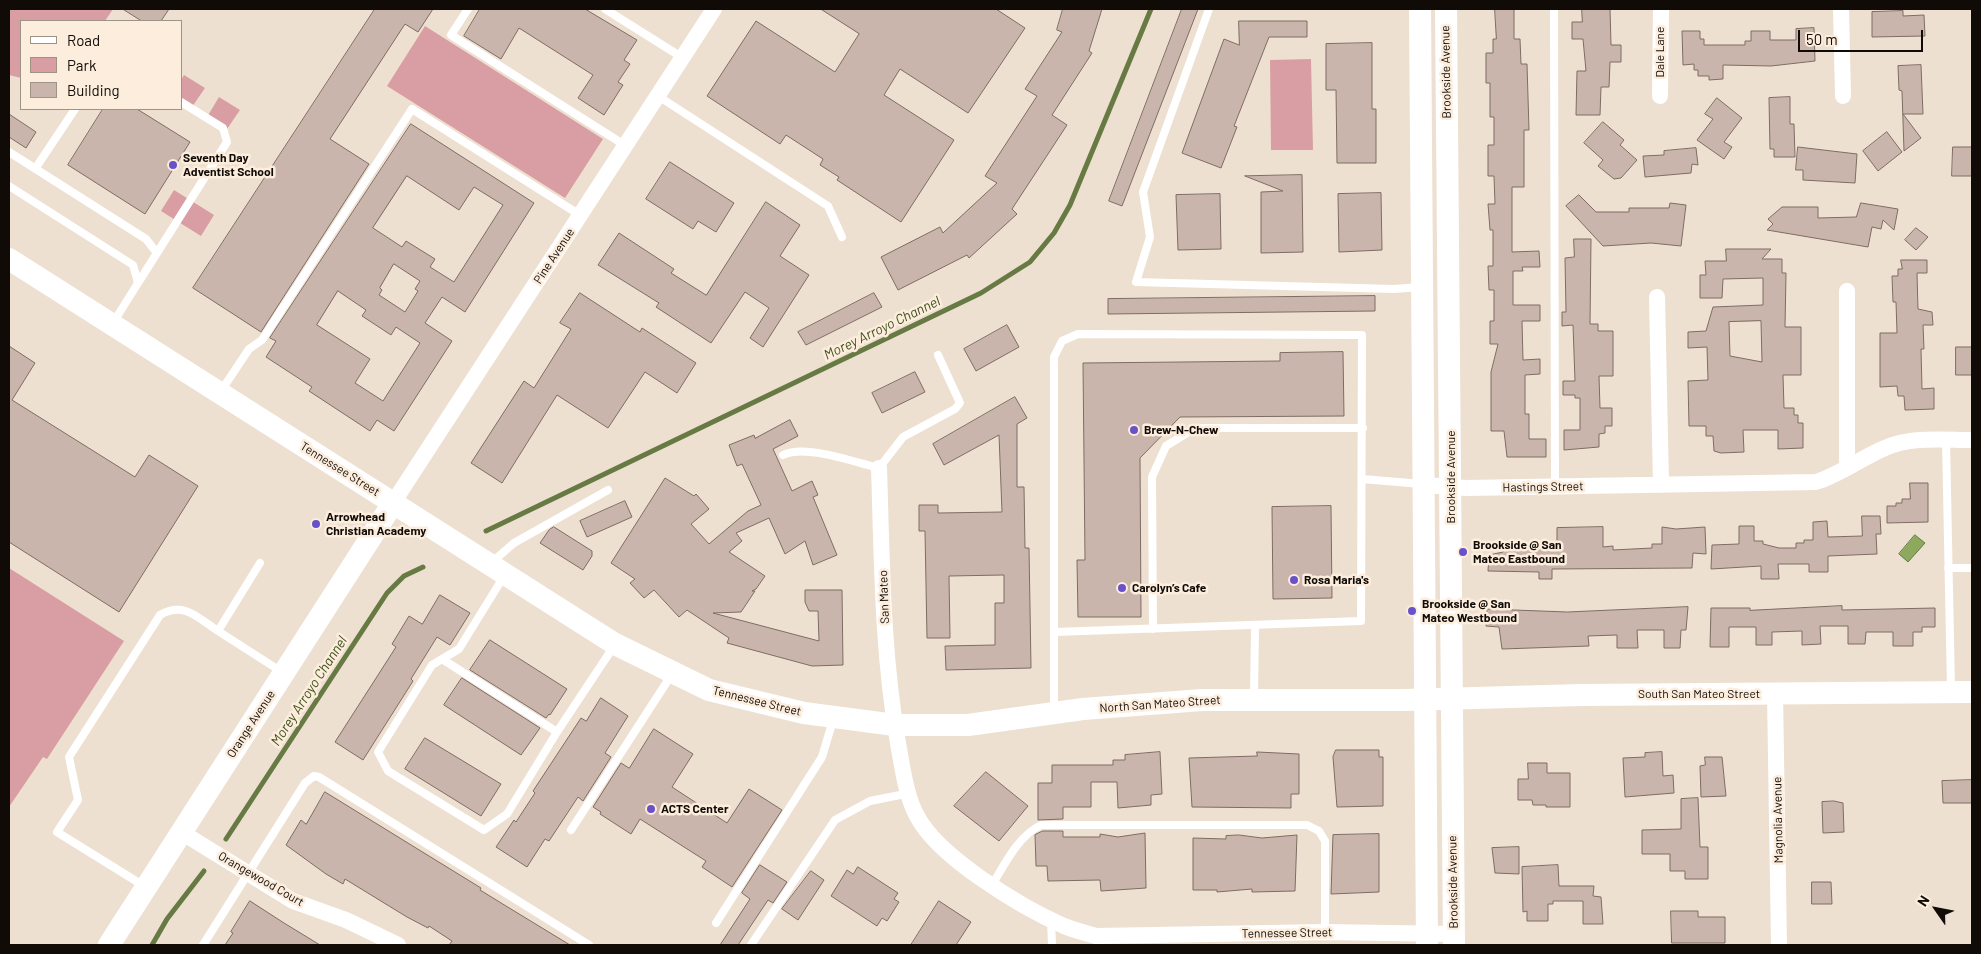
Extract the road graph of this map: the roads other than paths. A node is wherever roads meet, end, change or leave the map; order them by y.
1 (468, 9) edge
2 (605, 9) edge
3 (714, 9) edge
4 (1209, 9) edge
5 (1420, 9) edge
6 (1446, 9) edge
7 (1554, 9) edge
8 (1661, 9) edge
9 (1841, 9) edge
10 (683, 58) junction
11 (658, 96) junction
12 (1660, 96) dead end
13 (1843, 96) dead end
14 (182, 103) edge
15 (74, 110) edge
16 (626, 146) junction
17 (9, 152) edge
18 (35, 169) junction
19 (9, 186) edge
20 (580, 215) junction
21 (842, 237) dead end
22 (157, 254) junction
23 (9, 259) edge
24 (138, 283) junction
25 (1422, 287) junction
26 (1847, 292) dead end
27 (1658, 297) dead end
28 (112, 324) junction
29 (938, 356) dead end
30 (219, 393) junction
31 (1363, 428) junction
32 (1946, 440) junction
33 (1972, 440) edge
34 (783, 455) dead end
35 (879, 468) junction
36 (1847, 468) junction
37 (1362, 480) junction
38 (1425, 485) junction
39 (1661, 485) junction
40 (1556, 486) junction
41 (1451, 488) junction
42 (608, 490) dead end
43 (393, 503) junction
44 (260, 563) dead end
45 (1948, 568) junction
46 (1972, 568) edge
47 (497, 569) junction
48 (1255, 626) junction
49 (1153, 628) junction
50 (218, 631) junction
51 (1055, 632) junction
52 (615, 644) junction
53 (442, 659) junction
54 (673, 672) junction
55 (283, 673) junction
56 (1962, 692) edge
57 (1775, 694) junction
58 (1450, 699) junction
59 (1254, 700) junction
60 (1425, 700) junction
61 (1054, 714) junction
62 (834, 717) junction
63 (895, 725) junction
64 (557, 732) junction
65 (910, 793) junction
66 (571, 830) dead end
67 (182, 832) junction
68 (248, 873) junction
69 (992, 885) junction
70 (146, 888) junction
71 (1051, 920) junction
72 (716, 923) dead end
73 (1325, 932) junction
74 (1454, 939) edge
75 (1427, 940) edge
76 (1125, 941) edge
77 (109, 945) edge
78 (203, 945) edge
79 (398, 945) edge
80 (589, 945) edge
81 (751, 945) edge
82 (1052, 945) edge
83 (1779, 945) edge

1 - 16 lane
2 - 10 lane
3 - 10 street, Pine Avenue
4 - 25 lane
5 - 25 main road, Brookside Avenue
6 - 41 main road, Brookside Avenue
7 - 40 lane
8 - 12 street, Dale Lane
9 - 13 street
10 - 11 street, Pine Avenue
11 - 16 street, Pine Avenue
11 - 21 lane
14 - 22 lane
15 - 18 lane
16 - 20 street, Pine Avenue
17 - 18 lane
18 - 22 lane
19 - 24 lane
20 - 30 lane
20 - 43 street, Pine Avenue
22 - 24 lane
23 - 28 main road, Tennessee Street
24 - 28 lane
25 - 38 main road, Brookside Avenue
26 - 36 street
27 - 39 street
28 - 30 main road, Tennessee Street
29 - 35 lane
30 - 43 main road, Tennessee Street
31 - 37 lane
31 - 49 lane
31 - 51 lane
32 - 33 street, Hastings Street
32 - 36 street, Hastings Street
32 - 45 lane
34 - 35 lane
35 - 63 street, San Mateo
36 - 39 street, Hastings Street
37 - 38 lane
37 - 48 lane
38 - 41 street, Hastings Street
38 - 60 main road, Brookside Avenue
39 - 40 street, Hastings Street
40 - 41 street, Hastings Street
41 - 58 main road, Brookside Avenue
42 - 47 lane
43 - 47 main road, Tennessee Street
43 - 55 main road, Orange Avenue
44 - 50 lane
45 - 46 lane
45 - 56 lane
47 - 52 main road, Tennessee Street
47 - 53 lane
48 - 49 lane
48 - 59 lane
49 - 51 lane
50 - 55 lane
50 - 70 lane
51 - 61 lane
52 - 54 main road, Tennessee Street
52 - 64 lane
53 - 64 lane
53 - 64 lane
54 - 62 main road, Tennessee Street
54 - 66 lane
55 - 67 main road, Orange Avenue
56 - 57 main road, South San Mateo Street
57 - 58 main road, South San Mateo Street
57 - 83 street, Magnolia Avenue
58 - 60 main road, South San Mateo Street
58 - 74 main road, Brookside Avenue
59 - 60 main road, North San Mateo Street
59 - 61 main road, North San Mateo Street
60 - 75 main road, Brookside Avenue
61 - 63 main road, North San Mateo Street
62 - 63 main road, Tennessee Street
62 - 72 lane
63 - 65 street, Tennessee Street
65 - 69 street, Tennessee Street
65 - 81 lane
67 - 68 street, Orangewood Court
67 - 70 main road, Orange Avenue
68 - 78 lane
68 - 79 street, Orangewood Court
68 - 80 lane
69 - 71 street, Tennessee Street
69 - 73 lane
70 - 77 main road, Orange Avenue
71 - 76 street, Tennessee Street
71 - 82 lane
73 - 75 street, Tennessee Street
73 - 76 street, Tennessee Street
74 - 75 street, Tennessee Street

